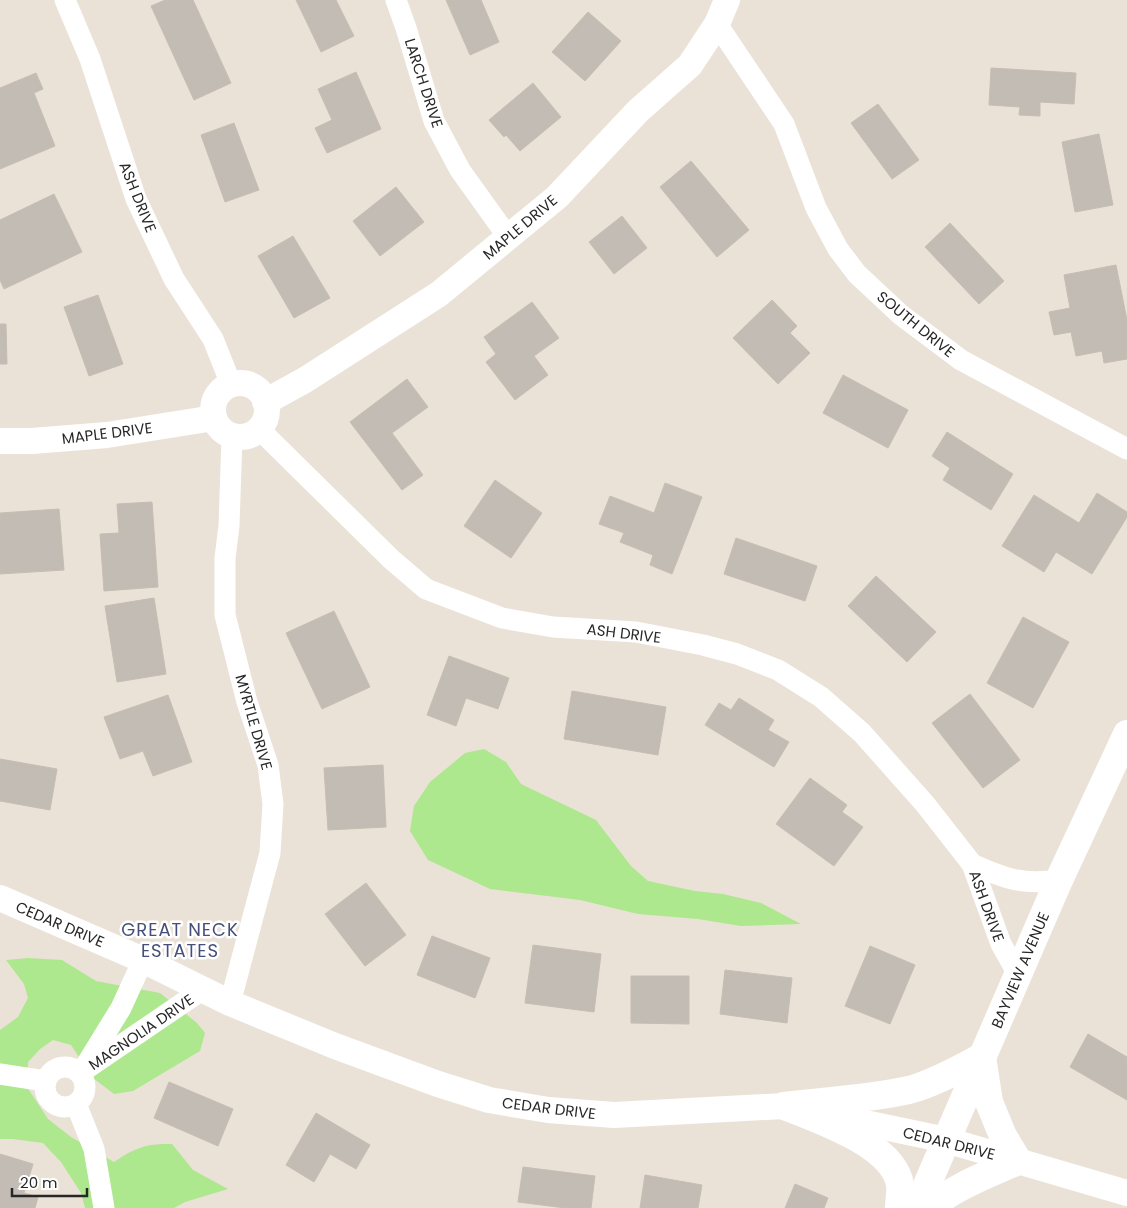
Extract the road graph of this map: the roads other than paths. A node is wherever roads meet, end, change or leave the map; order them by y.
1 (65, 0) edge
2 (396, 0) edge
3 (727, 0) edge
4 (717, 24) junction
5 (508, 237) junction
6 (230, 386) junction
7 (265, 402) junction
8 (214, 418) junction
9 (259, 429) junction
10 (232, 437) junction
11 (0, 441) edge
12 (1127, 449) edge
13 (1127, 734) edge
14 (972, 864) junction
15 (1059, 880) junction
16 (0, 898) edge
17 (143, 960) junction
18 (1018, 974) junction
19 (202, 990) junction
20 (230, 1004) junction
21 (982, 1057) junction
22 (80, 1073) junction
23 (0, 1074) edge
24 (45, 1081) junction
25 (76, 1104) junction
26 (784, 1106) junction
27 (946, 1140) junction
28 (1018, 1161) junction
29 (1127, 1193) edge
30 (104, 1208) edge
31 (899, 1208) edge
32 (917, 1208) edge
33 (932, 1208) edge

1 - 6 street, ASH DRIVE
2 - 5 street, LARCH DRIVE
3 - 4 street, MAPLE DRIVE
4 - 5 street, MAPLE DRIVE
4 - 12 street, SOUTH DRIVE
5 - 7 street, MAPLE DRIVE
6 - 7 street
6 - 8 street
7 - 9 street
8 - 10 street
8 - 11 street, MAPLE DRIVE
9 - 10 street
9 - 14 street, ASH DRIVE
10 - 20 street, MYRTLE DRIVE
13 - 15 main road, BAYVIEW AVENUE
14 - 15 street, ASH DRIVE
14 - 18 street, ASH DRIVE
15 - 18 main road, BAYVIEW AVENUE
16 - 17 street, CEDAR DRIVE
17 - 19 street, CEDAR DRIVE
17 - 22 street
18 - 21 main road, BAYVIEW AVENUE
19 - 20 street, CEDAR DRIVE
19 - 22 street, MAGNOLIA DRIVE
20 - 26 street, CEDAR DRIVE
21 - 26 main road
21 - 27 main road, BAYVIEW AVENUE
21 - 28 main road
22 - 24 street
22 - 25 street
23 - 24 street
24 - 25 street
25 - 30 street
26 - 27 street, CEDAR DRIVE
26 - 31 main road
27 - 28 street, CEDAR DRIVE
27 - 32 main road, BAYVIEW AVENUE
28 - 29 street, CEDAR DRIVE
28 - 33 main road

